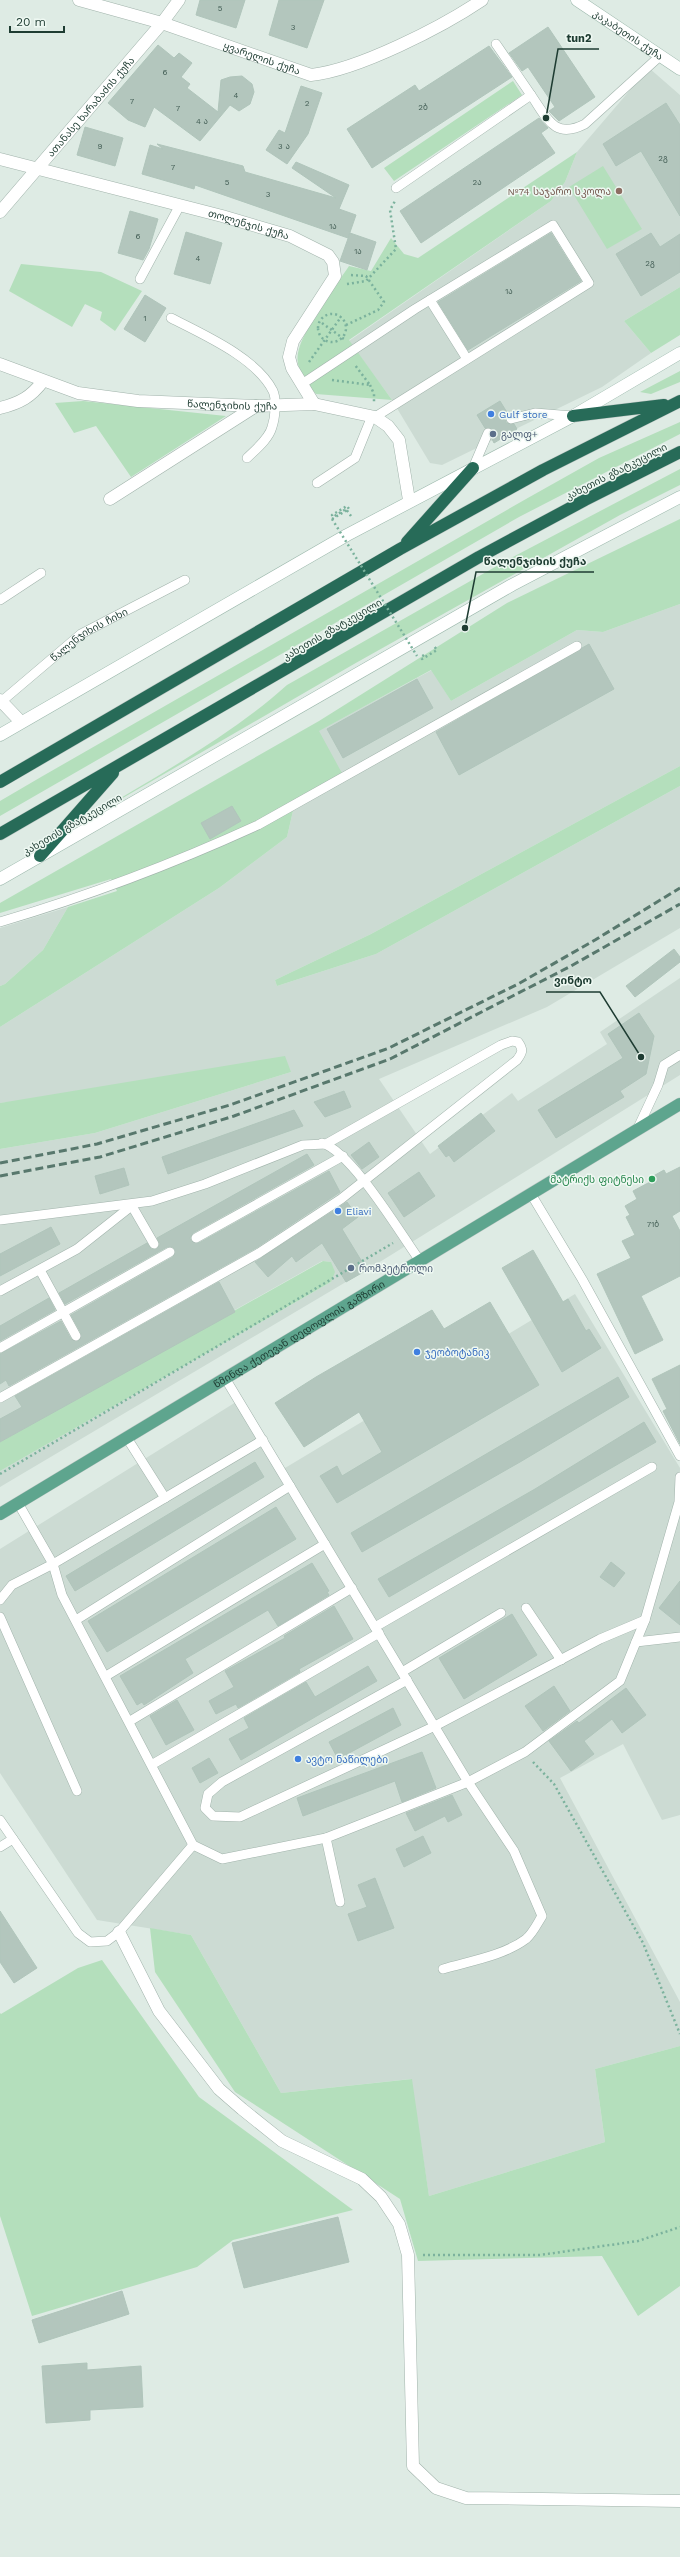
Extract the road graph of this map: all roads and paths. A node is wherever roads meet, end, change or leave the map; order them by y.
1 (79, 0) edge
2 (179, 0) edge
3 (482, 0) edge
4 (577, 0) edge
5 (162, 23) junction
6 (496, 44) dead end
7 (660, 56) junction
8 (680, 69) edge
9 (531, 96) junction
10 (0, 158) edge
11 (37, 169) junction
12 (396, 188) joint
13 (180, 205) junction
14 (0, 212) edge
15 (335, 276) junction
16 (140, 279) dead end
17 (369, 279) junction
18 (430, 300) junction
19 (341, 317) junction
20 (171, 318) dead end
21 (315, 318) junction
22 (346, 325) junction
23 (332, 330) junction
24 (343, 338) junction
25 (324, 340) junction
26 (680, 353) edge
27 (347, 354) junction
28 (308, 356) dead end
29 (311, 358) junction
30 (468, 359) junction
31 (0, 364) edge
32 (304, 380) junction
33 (43, 381) junction
34 (676, 403) edge
35 (314, 404) junction
36 (256, 406) junction
37 (275, 406) junction
38 (0, 408) edge
39 (374, 416) junction
40 (572, 416) junction
41 (511, 419) dead end
42 (488, 433) dead end
43 (680, 452) edge
44 (247, 458) dead end
45 (473, 468) junction
46 (317, 483) dead end
47 (680, 497) edge
48 (110, 499) dead end
49 (409, 500) junction
50 (351, 516) dead end
51 (400, 549) junction
52 (41, 573) dead end
53 (185, 580) dead end
54 (0, 600) edge
55 (577, 646) dead end
56 (417, 656) dead end
57 (1, 701) edge
58 (21, 722) junction
59 (0, 735) edge
60 (121, 764) junction
61 (0, 782) edge
62 (0, 834) edge
63 (40, 856) junction
64 (0, 879) edge
65 (0, 922) edge
66 (680, 1055) edge
67 (680, 1104) edge
68 (638, 1130) junction
69 (326, 1144) junction
70 (343, 1156) junction
71 (364, 1181) junction
72 (531, 1194) junction
73 (133, 1203) junction
74 (0, 1214) edge
75 (0, 1220) edge
76 (402, 1237) junction
77 (196, 1238) dead end
78 (154, 1244) dead end
79 (170, 1252) dead end
80 (420, 1261) junction
81 (40, 1270) junction
82 (0, 1291) edge
83 (63, 1313) junction
84 (76, 1336) dead end
85 (0, 1348) edge
86 (225, 1378) junction
87 (0, 1398) edge
88 (126, 1438) junction
89 (263, 1440) junction
90 (680, 1456) edge
91 (652, 1467) dead end
92 (0, 1474) edge
93 (680, 1477) edge
94 (290, 1486) junction
95 (165, 1498) junction
96 (18, 1503) junction
97 (680, 1503) edge
98 (0, 1514) edge
99 (325, 1544) junction
100 (53, 1564) junction
101 (352, 1588) junction
102 (0, 1600) edge
103 (526, 1608) dead end
104 (501, 1613) dead end
105 (0, 1618) edge
106 (76, 1620) junction
107 (645, 1620) junction
108 (2, 1630) edge
109 (377, 1630) junction
110 (680, 1637) edge
111 (636, 1642) junction
112 (561, 1660) junction
113 (106, 1676) junction
114 (404, 1676) junction
115 (130, 1721) junction
116 (435, 1726) junction
117 (525, 1752) junction
118 (153, 1764) junction
119 (468, 1782) junction
120 (77, 1791) dead end
121 (0, 1820) edge
122 (326, 1838) junction
123 (13, 1839) junction
124 (193, 1844) junction
125 (0, 1847) edge
126 (340, 1902) dead end
127 (119, 1932) junction
128 (443, 1969) dead end
129 (680, 2034) edge
130 (680, 2227) edge
131 (408, 2255) junction
132 (680, 2501) edge

1 - 5 street, ყვარელის ქუჩა
2 - 5 street, ათანასე ხარაბაძის ქუჩა
3 - 5 street, ყვარელის ქუჩა
4 - 7 street, კაკაბეთის ქუჩა
5 - 11 street, ათანასე ხარაბაძის ქუჩა
6 - 9 lane
7 - 8 street, კაკაბეთის ქუჩა
7 - 9 lane
9 - 12 lane
10 - 11 street, თოლენჯის ქუჩა
11 - 13 street, თოლენჯის ქუჩა
11 - 14 street, ათანასე ხარაბაძის ქუჩა
12 - 17 path
13 - 15 street, თოლენჯის ქუჩა
13 - 16 lane
15 - 17 path
15 - 21 street
17 - 22 path
18 - 27 lane
18 - 30 lane
18 - 30 lane
19 - 21 path
19 - 22 path
19 - 23 path
20 - 37 lane
21 - 23 path
21 - 25 path
21 - 32 street
22 - 24 path
23 - 24 path
23 - 25 path
24 - 25 path
25 - 29 path
26 - 40 street
27 - 32 lane
27 - 32 path
28 - 29 path
29 - 32 path
30 - 39 lane
31 - 33 street, წალენჯიხის ქუჩა
32 - 35 street
33 - 36 street, წალენჯიხის ქუჩა
33 - 38 street
34 - 40 highway
34 - 51 highway
35 - 37 street, წალენჯიხის ქუჩა
35 - 39 street, წალენჯიხის ქუჩა
36 - 37 street, წალენჯიხის ქუჩა
36 - 48 street
37 - 44 lane
39 - 46 lane
39 - 49 street, წალენჯიხის ქუჩა
40 - 41 lane
40 - 45 street
42 - 45 lane
43 - 60 highway, კახეთის გზატკეცილი
45 - 49 street
45 - 51 highway
47 - 63 street, კახეთის გზატკეცილი
49 - 58 street
50 - 56 path, bridge
51 - 61 highway
52 - 54 lane
53 - 57 lane, წალენჯიხის ჩიხი
55 - 65 lane
57 - 58 street, წალენჯიხის ჩიხი
58 - 59 street
60 - 62 highway, კახეთის გზატკეცილი
60 - 63 highway
63 - 64 street, კახეთის გზატკეცილი
66 - 68 lane
67 - 68 main road, წმინდა ქეთევან დედოფლის გამზირი
68 - 72 main road, წმინდა ქეთევან დედოფლის გამზირი
69 - 70 lane
69 - 71 lane
69 - 73 lane
70 - 71 lane
70 - 77 lane
71 - 76 lane
71 - 87 lane
72 - 80 main road, წმინდა ქეთევან დედოფლის გამზირი
72 - 90 lane
73 - 74 lane
73 - 75 lane
73 - 78 lane
73 - 81 lane
76 - 80 lane
76 - 92 path
79 - 83 lane
80 - 86 main road, წმინდა ქეთევან დედოფლის გამზირი
81 - 82 lane
81 - 83 lane
83 - 84 lane
83 - 85 lane
86 - 88 main road, წმინდა ქეთევან დედოფლის გამზირი
86 - 89 lane
88 - 95 lane
88 - 96 main road, წმინდა ქეთევან დედოფლის გამზირი
89 - 94 lane
89 - 95 lane
91 - 109 lane
93 - 97 lane
94 - 99 lane
94 - 106 lane
95 - 100 lane
96 - 98 main road, წმინდა ქეთევან დედოფლის გამზირი
96 - 100 lane
97 - 107 lane
99 - 101 lane
99 - 113 lane
100 - 102 lane
100 - 106 lane
101 - 109 lane
101 - 115 lane
103 - 112 lane
104 - 114 lane
105 - 108 lane
106 - 113 lane
107 - 111 lane
107 - 112 lane
108 - 120 lane
109 - 114 lane
109 - 118 lane
110 - 111 lane
111 - 117 lane
112 - 116 lane
113 - 115 lane
114 - 116 lane
114 - 116 lane
115 - 118 lane
116 - 119 lane
117 - 119 lane
117 - 129 path
118 - 124 lane
119 - 122 lane
119 - 128 lane
121 - 123 lane
122 - 124 lane
122 - 126 lane
123 - 125 lane
123 - 127 lane
124 - 127 lane
127 - 131 street
130 - 131 path
131 - 132 street

